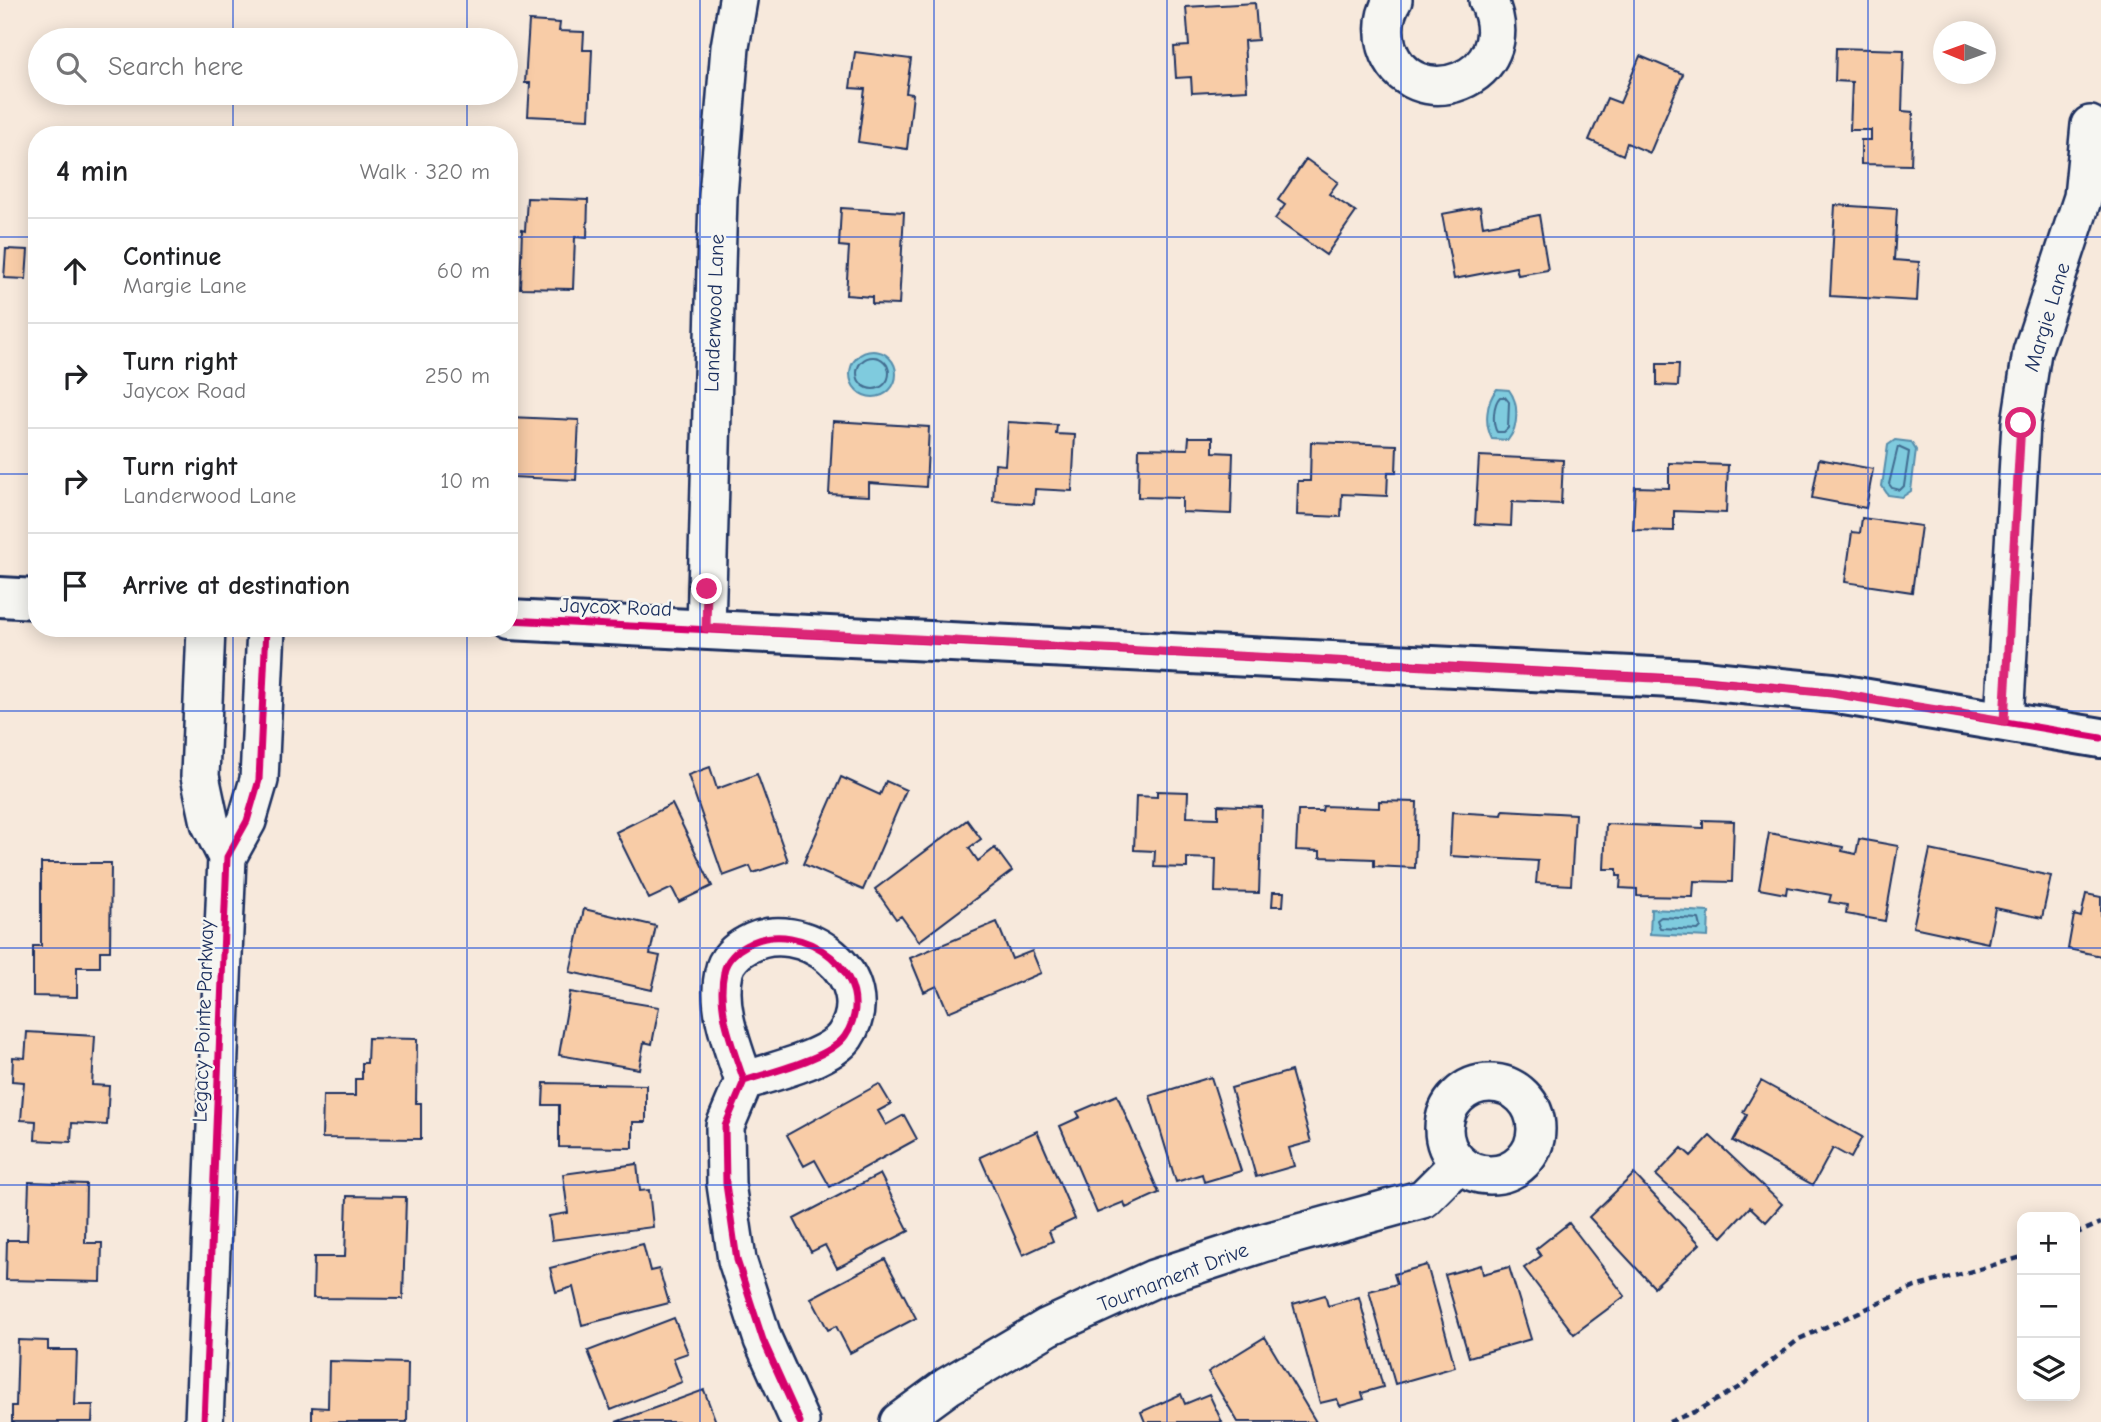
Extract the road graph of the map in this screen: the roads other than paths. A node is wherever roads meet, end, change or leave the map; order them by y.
1 (738, 0) edge
2 (1393, 0) edge
3 (1488, 0) edge
4 (2090, 125) dead end
5 (0, 597) edge
6 (28, 599) edge
7 (518, 620) edge
8 (706, 628) junction
9 (206, 637) edge
10 (266, 637) edge
11 (2004, 721) junction
12 (2101, 738) edge
13 (227, 857) junction
14 (744, 1081) dead end
15 (1458, 1164) dead end
16 (204, 1422) edge
17 (800, 1422) edge
18 (899, 1422) edge

1 - 8 street, Landerwood Lane
2 - 3 street
4 - 11 street, Margie Lane
5 - 6 street
7 - 8 street, Jaycox Road
8 - 11 street, Jaycox Road
9 - 13 street, Legacy Pointe Parkway
10 - 13 street, Legacy Pointe Parkway
11 - 12 street, Jaycox Road
13 - 16 street, Legacy Pointe Parkway
14 - 17 street
15 - 18 street, Tournament Drive

